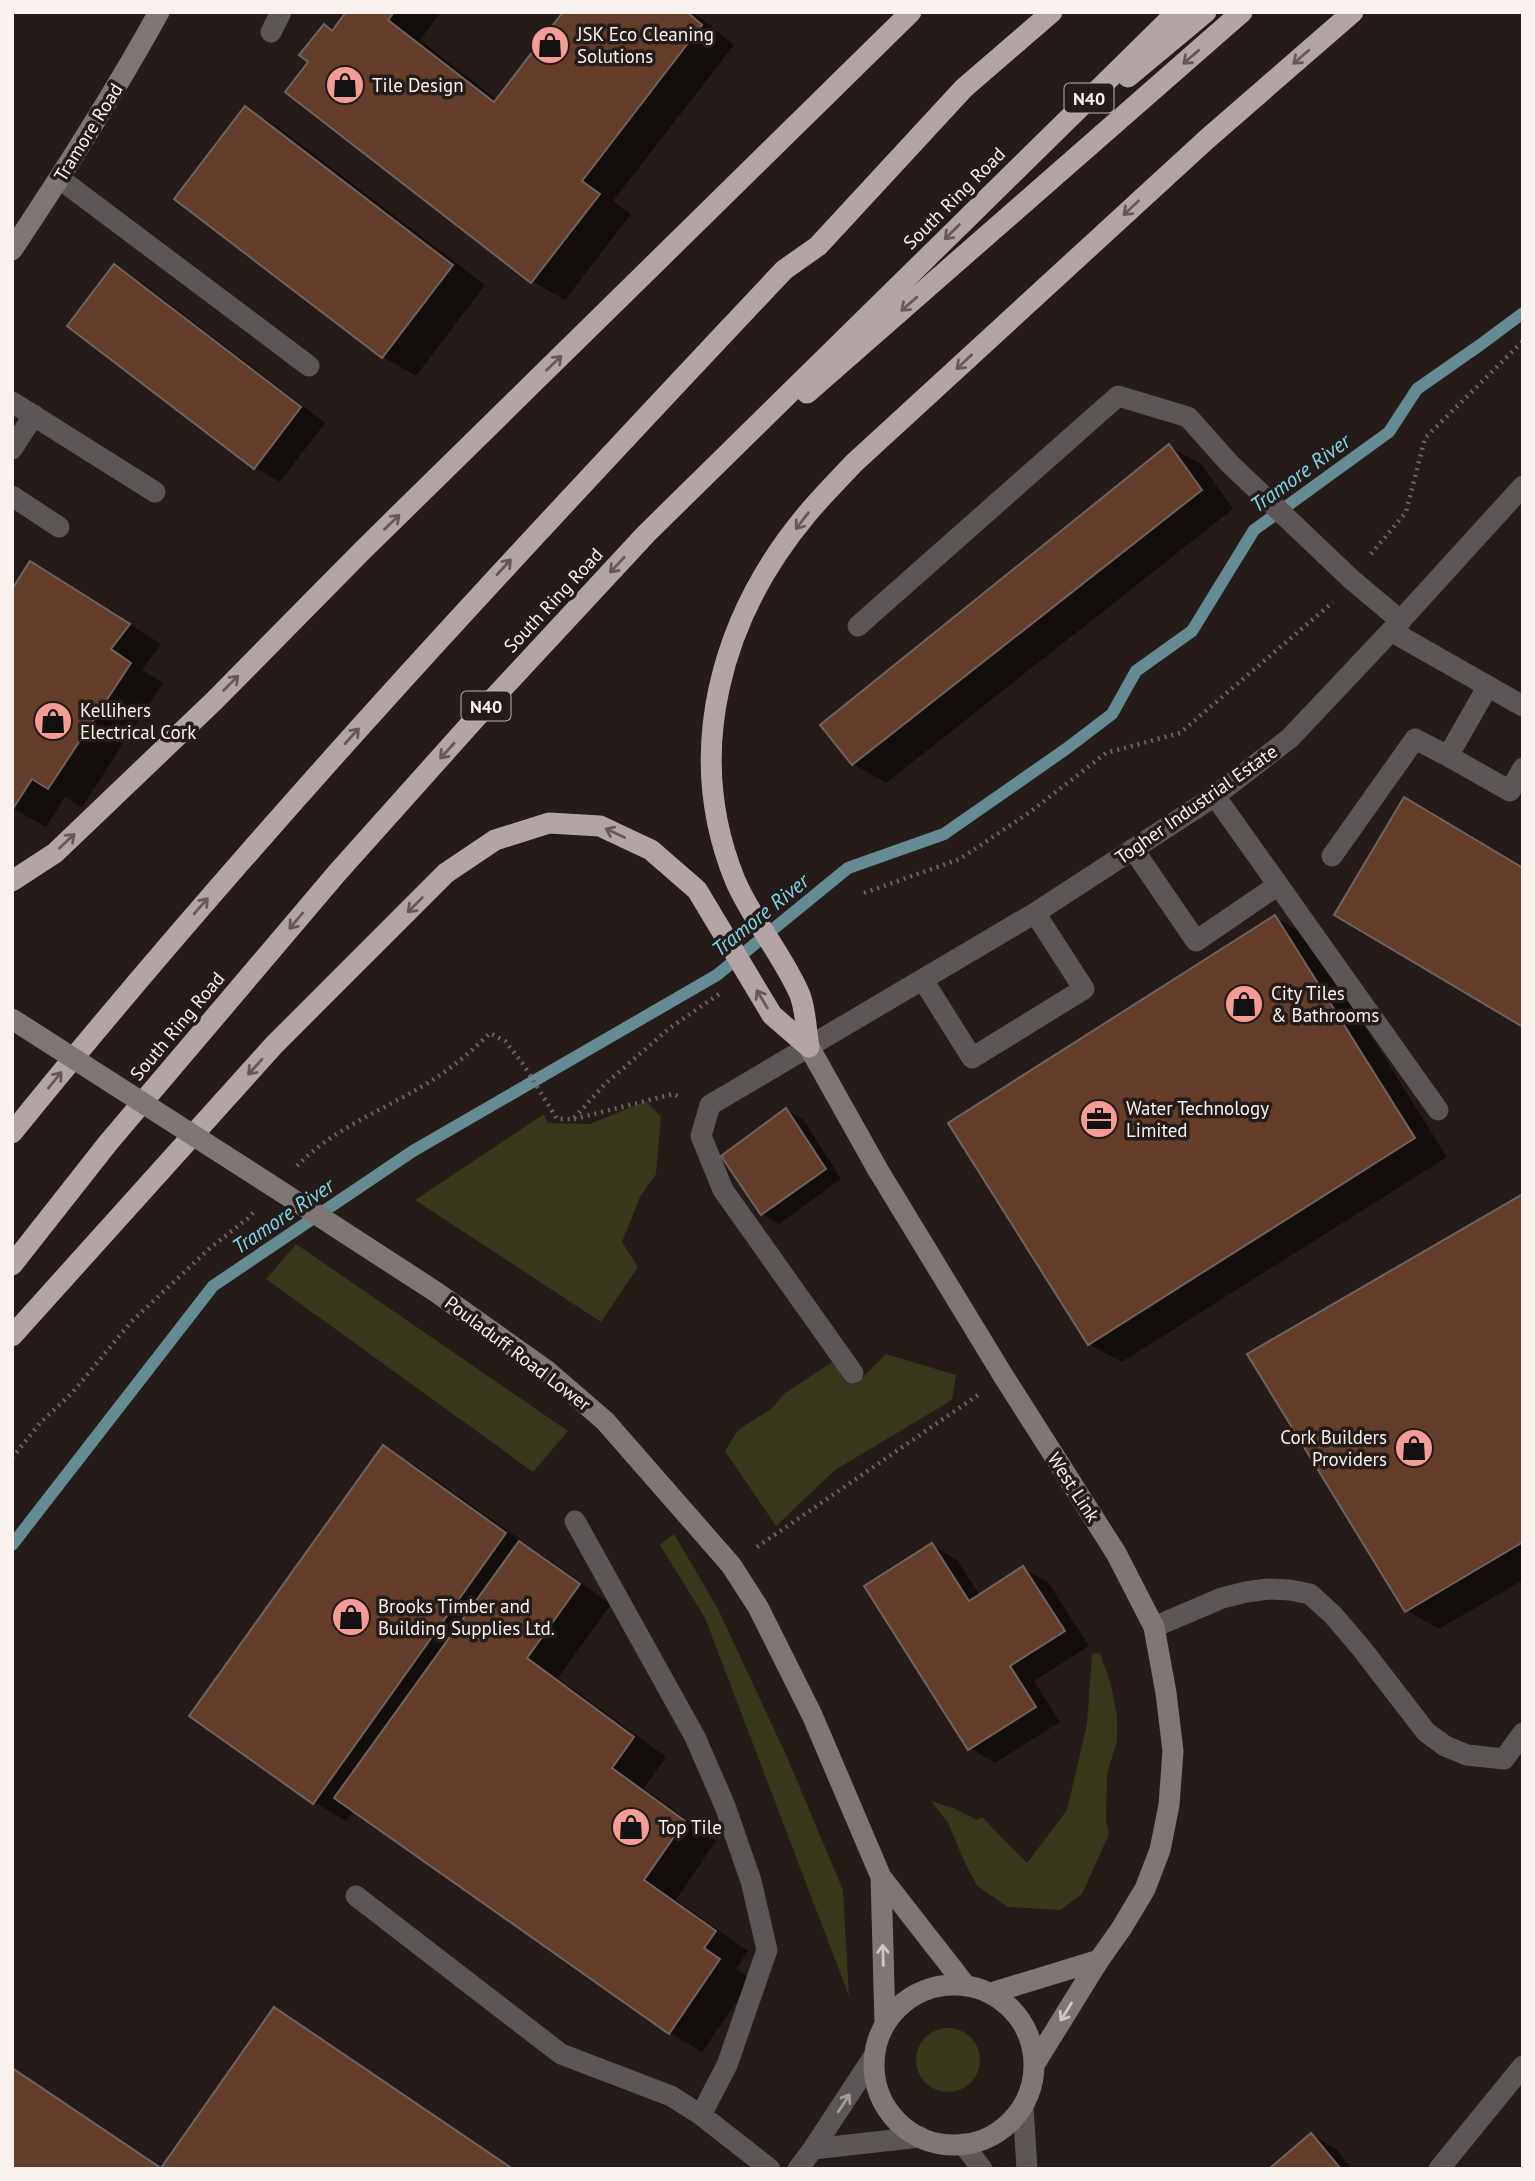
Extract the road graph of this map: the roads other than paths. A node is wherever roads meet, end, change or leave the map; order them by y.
1 (159, 12) edge
2 (281, 12) edge
3 (911, 12) edge
4 (1040, 12) edge
5 (1052, 12) edge
6 (1177, 12) edge
7 (1206, 12) edge
8 (1242, 12) edge
9 (1353, 12) edge
10 (271, 32) dead end
11 (964, 88) junction
12 (60, 179) junction
13 (1000, 184) junction
14 (12, 250) edge
15 (309, 366) dead end
16 (12, 402) edge
17 (34, 415) junction
18 (12, 449) edge
19 (1523, 486) edge
20 (155, 492) dead end
21 (12, 496) edge
22 (59, 527) dead end
23 (646, 534) junction
24 (858, 626) dead end
25 (1396, 626) junction
26 (1488, 686) junction
27 (1523, 706) edge
28 (1448, 756) junction
29 (1523, 768) edge
30 (1215, 796) junction
31 (1133, 849) junction
32 (1332, 856) dead end
33 (12, 881) edge
34 (1278, 885) junction
35 (1035, 913) junction
36 (923, 980) junction
37 (12, 1019) edge
38 (809, 1047) junction
39 (1438, 1110) dead end
40 (12, 1133) edge
41 (12, 1265) edge
42 (12, 1336) edge
43 (853, 1373) dead end
44 (575, 1521) dead end
45 (1154, 1627) junction
46 (1523, 1733) edge
47 (1513, 1759) edge
48 (881, 1877) junction
49 (356, 1896) dead end
50 (1099, 1960) junction
51 (966, 1986) junction
52 (990, 1993) junction
53 (885, 2024) junction
54 (874, 2056) junction
55 (1034, 2065) junction
56 (1523, 2066) edge
57 (1023, 2106) junction
58 (701, 2115) junction
59 (920, 2137) junction
60 (963, 2144) junction
61 (813, 2149) junction
62 (770, 2169) edge
63 (798, 2169) edge
64 (982, 2169) edge
65 (1027, 2169) edge
66 (1439, 2169) edge

1 - 12 street, Tramore Road
2 - 10 street
33 -> 3 highway
4 - 11 highway
5 - 11 highway
6 - 13 highway, South Ring Road / N40
7 - 13 highway
8 -> 23 highway
9 -> 38 highway
40 -> 11 highway
12 - 14 street, Tramore Road
12 - 15 street
13 -> 23 highway, South Ring Road / N40
16 - 17 street
17 - 18 street
17 - 20 street
19 - 25 street, Togher Industrial Estate
21 - 22 street
23 -> 41 highway, South Ring Road / N40
24 - 25 street
25 - 26 street
25 - 30 street, Togher Industrial Estate
26 - 27 street
26 - 28 street
28 - 29 street
28 - 32 street
30 - 31 street, Togher Industrial Estate
30 - 34 street
31 - 34 street
31 - 35 street, Togher Industrial Estate
34 - 39 street
35 - 36 street, Togher Industrial Estate
35 - 36 street
36 - 38 street, Togher Industrial Estate
37 - 48 street, Pouladuff Road Lower, bridge
38 -> 42 highway
38 - 43 street, Togher Industrial Estate
38 - 45 street, West Link
44 - 58 street
45 - 47 street
45 - 50 street, West Link
46 - 47 street
48 - 51 street, Pouladuff Road Lower
53 -> 48 street, Pouladuff Road Lower
49 - 58 street
50 - 52 street
50 -> 55 street, West Link
51 - 52 street, Pouladuff Road Lower
51 - 53 street, Pouladuff Road Lower
52 - 55 street, Pouladuff Road Lower
53 - 54 street, Pouladuff Road Lower
54 - 59 street, Pouladuff Road Lower
61 -> 54 street
55 - 57 street, Pouladuff Road Lower
56 - 66 street
57 - 60 street, Pouladuff Road Lower
57 - 65 street, Pouladuff Road Lower
58 - 62 street
59 - 60 street, Pouladuff Road Lower
59 - 61 street
60 - 64 street
61 - 63 street

